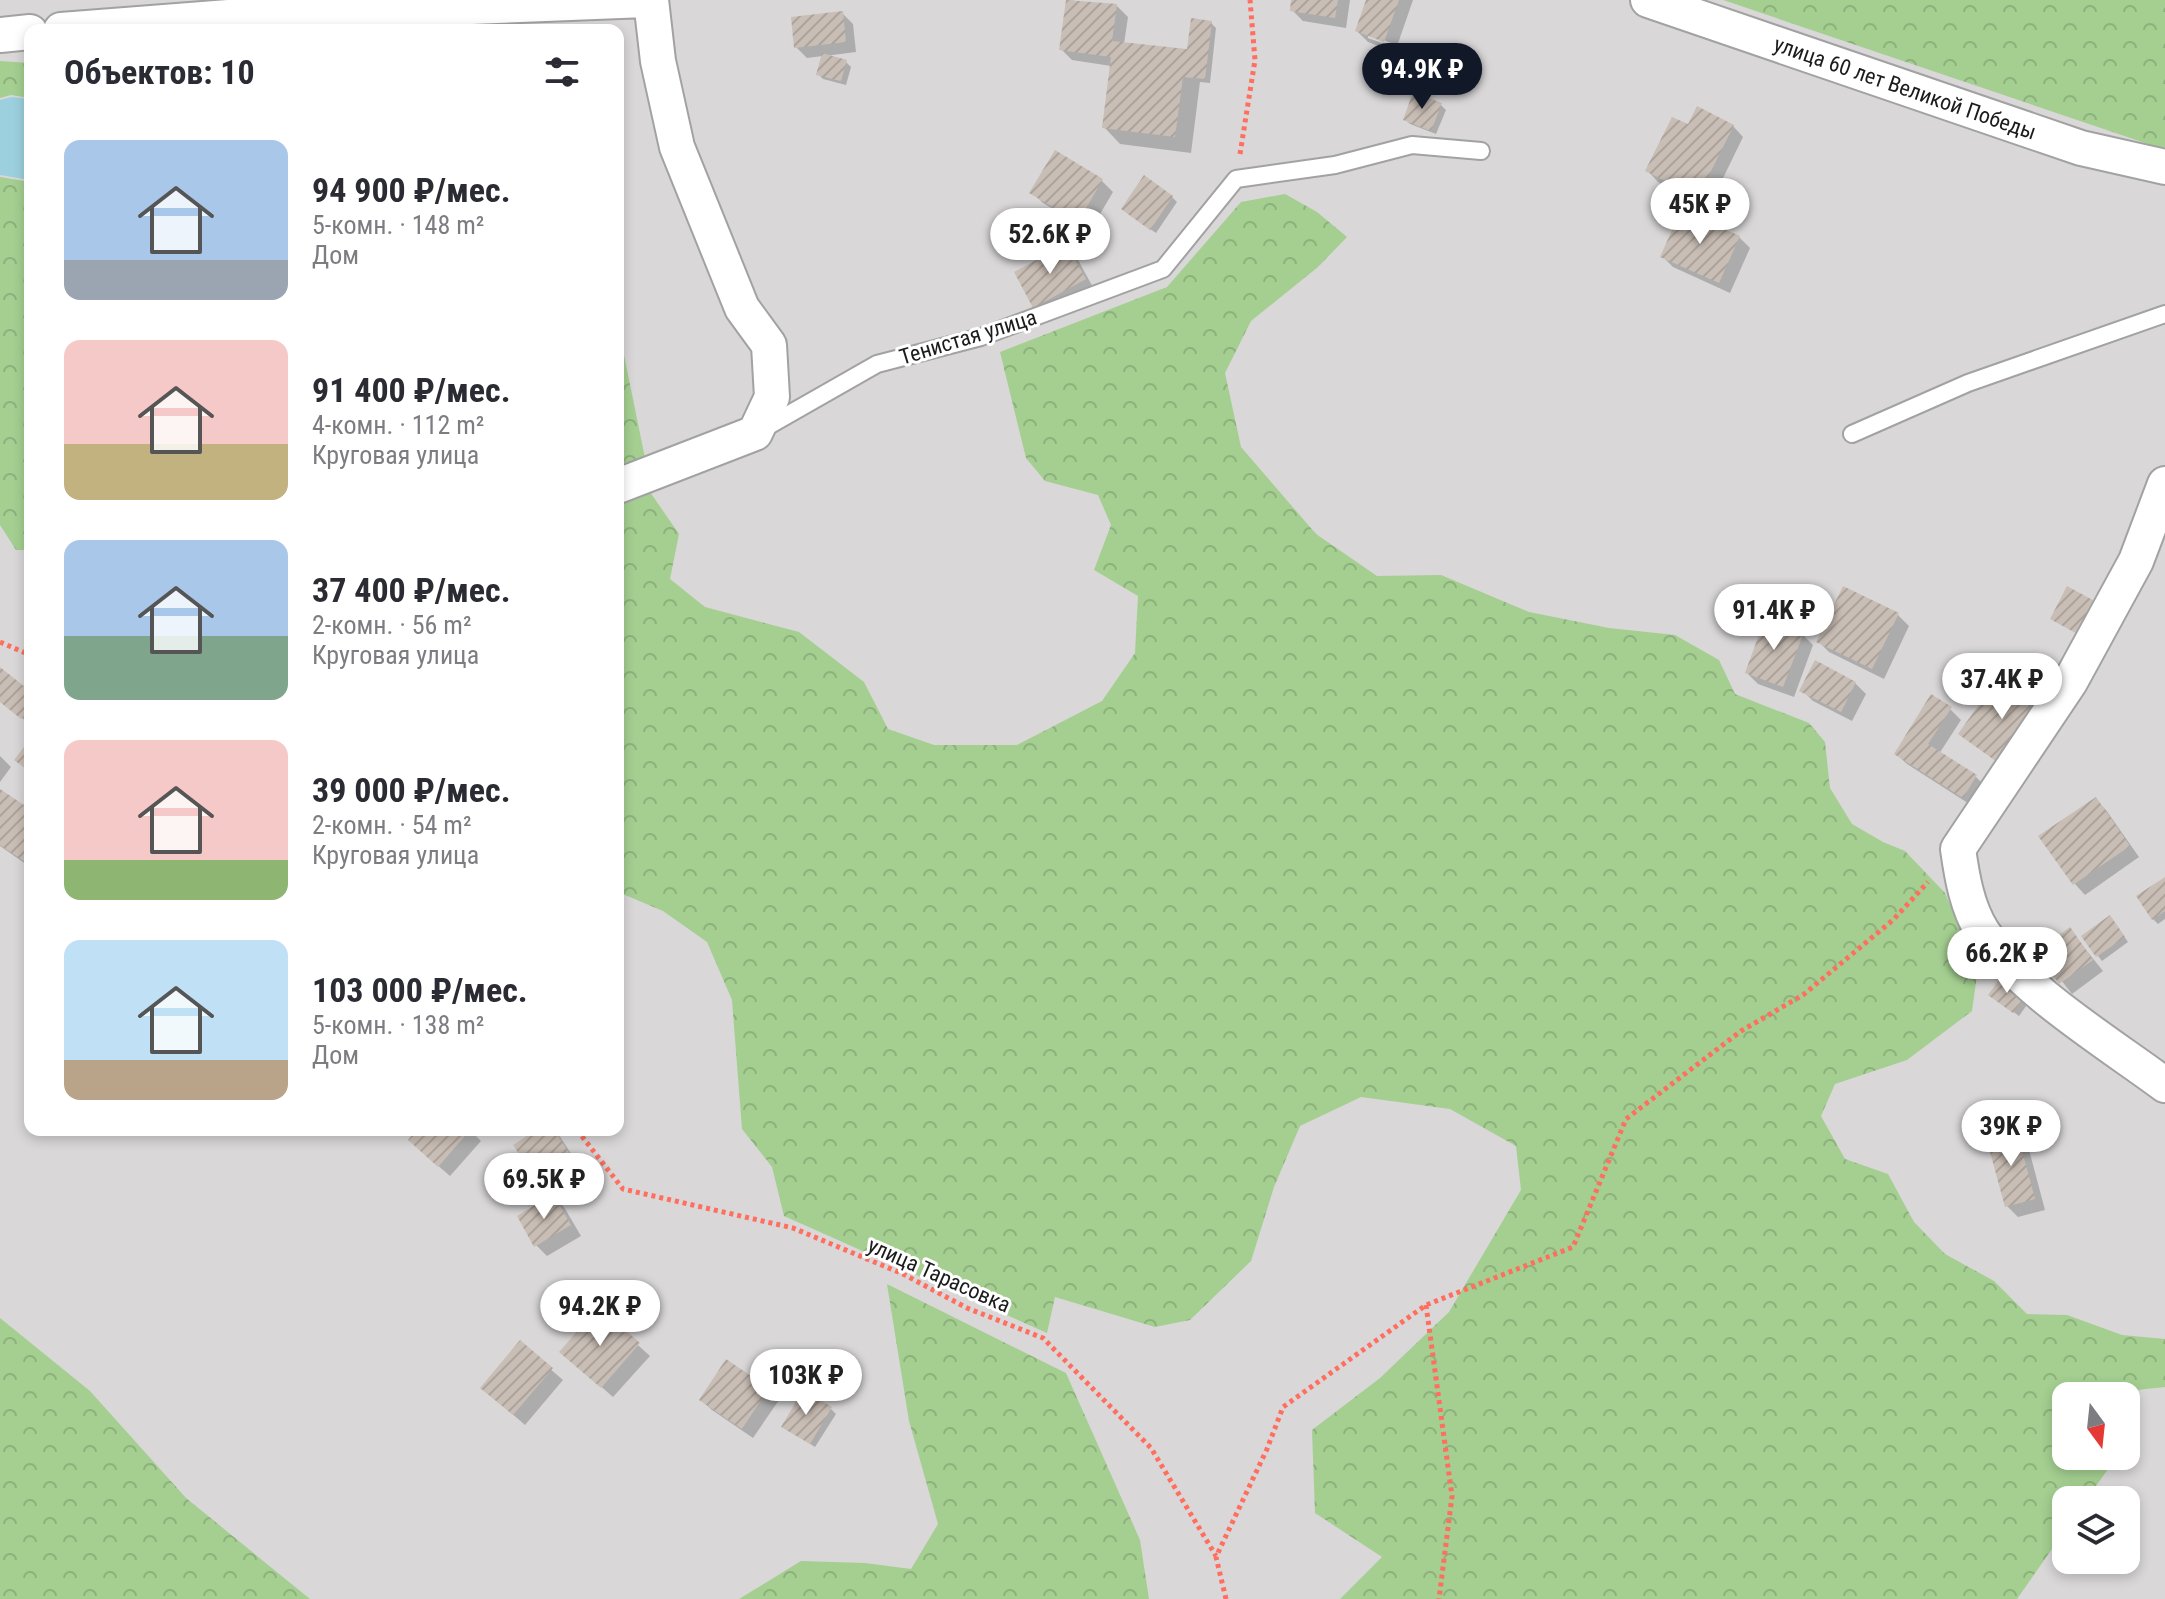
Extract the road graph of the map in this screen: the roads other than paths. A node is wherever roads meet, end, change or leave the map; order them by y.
1 (649, 0) edge
2 (1648, 0) edge
3 (138, 24) edge
4 (24, 33) edge
5 (0, 35) edge
6 (1481, 151) dead end
7 (2165, 167) edge
8 (2165, 314) edge
9 (755, 433) junction
10 (1852, 434) dead end
11 (624, 484) edge
12 (2165, 484) edge
13 (2165, 1085) edge

1 - 3 street
1 - 9 street
2 - 7 street, улица 60 лет Великой Победы
4 - 5 street
6 - 9 lane, Тенистая улица
8 - 10 lane
9 - 11 street, Тенистая улица
12 - 13 street

